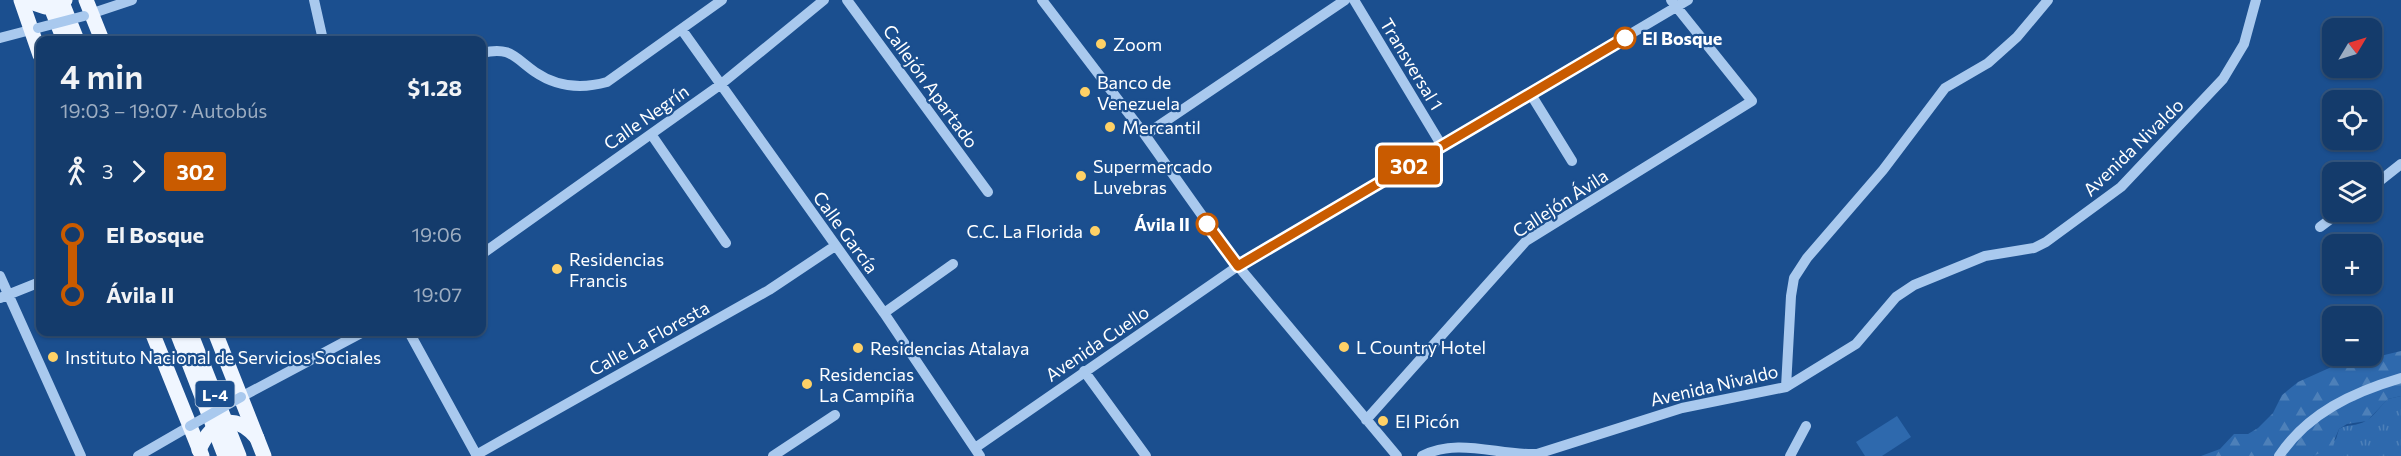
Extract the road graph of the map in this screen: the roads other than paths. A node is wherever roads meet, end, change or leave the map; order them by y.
1 (48, 0) edge
2 (63, 0) edge
3 (132, 0) edge
4 (314, 0) edge
5 (722, 0) edge
6 (824, 0) edge
7 (847, 0) edge
8 (1042, 0) edge
9 (1346, 0) edge
10 (1354, 0) edge
11 (1688, 0) edge
12 (2048, 0) edge
13 (2256, 0) edge
14 (26, 1) edge
15 (1674, 3) edge
16 (87, 10) edge
17 (35, 29) junction
18 (682, 30) junction
19 (36, 36) edge
20 (62, 36) edge
21 (76, 36) edge
22 (100, 36) edge
23 (322, 36) edge
24 (0, 38) edge
25 (486, 53) edge
26 (720, 85) junction
27 (1530, 93) junction
28 (651, 134) junction
29 (1144, 135) junction
30 (1442, 146) junction
31 (1572, 161) dead end
32 (2401, 164) edge
33 (2382, 179) edge
34 (988, 192) dead end
35 (2327, 222) edge
36 (2320, 227) dead end
37 (726, 243) dead end
38 (835, 246) junction
39 (486, 251) edge
40 (953, 264) dead end
41 (1238, 266) junction
42 (0, 276) edge
43 (36, 284) edge
44 (4, 297) edge
45 (884, 313) junction
46 (154, 336) edge
47 (179, 336) edge
48 (192, 336) edge
49 (217, 336) edge
50 (355, 336) edge
51 (411, 336) edge
52 (1084, 371) junction
53 (2401, 378) edge
54 (1786, 387) junction
55 (241, 397) junction
56 (835, 415) dead end
57 (1366, 420) junction
58 (190, 426) junction
59 (1806, 426) dead end
60 (258, 438) junction
61 (977, 452) edge
62 (200, 453) edge
63 (1496, 454) edge
64 (476, 455) edge
65 (81, 456) edge
66 (138, 456) edge
67 (225, 456) edge
68 (239, 456) edge
69 (264, 456) edge
70 (773, 456) edge
71 (1146, 456) edge
72 (1397, 456) edge
73 (1422, 456) edge
74 (1790, 456) edge
75 (2279, 456) edge

1 - 20 main road
2 - 14 main road, bridge
2 - 21 main road
3 - 16 street
4 - 23 street
5 - 18 street
6 - 26 street, Calle Negrín
7 - 34 street, Callejón Apartado
8 - 29 street
9 - 29 street
10 - 30 street, Transversal 1
11 - 15 street, Avenida Cuello
12 - 54 street
13 - 54 street, Avenida Nivaldo
14 - 17 main road
15 - 27 street, Avenida Cuello
15 - 57 street, Callejón Ávila
16 - 17 street, bridge
16 - 22 main road
17 - 19 main road
17 - 24 street
18 - 25 street
18 - 26 street, Calle García
26 - 28 street, Calle Negrín
26 - 38 street, Calle García
27 - 30 street, Avenida Cuello
27 - 31 street
28 - 37 street
28 - 39 street, Calle Negrín
29 - 41 street
30 - 41 street, Avenida Cuello
32 - 33 street
35 - 36 street
38 - 45 street, Calle García
38 - 64 street, Calle La Floresta
40 - 45 street
41 - 52 street, Avenida Cuello
41 - 57 street
42 - 44 street
43 - 44 street
44 - 65 street
45 - 61 street, Calle García
46 - 58 main road, L-4
47 - 67 main road, L-4
48 - 68 main road, L-4
49 - 55 main road, L-4
50 - 55 street
51 - 64 street
52 - 61 street, Avenida Cuello
52 - 71 street
53 - 75 street
54 - 63 street, Avenida Nivaldo
55 - 58 street, bridge
55 - 60 main road, L-4
56 - 70 street
57 - 72 street
58 - 62 main road, L-4
58 - 66 street
59 - 74 street
60 - 62 main road, L-4, bridge
60 - 69 main road, L-4
63 - 73 street, Avenida Nivaldo

